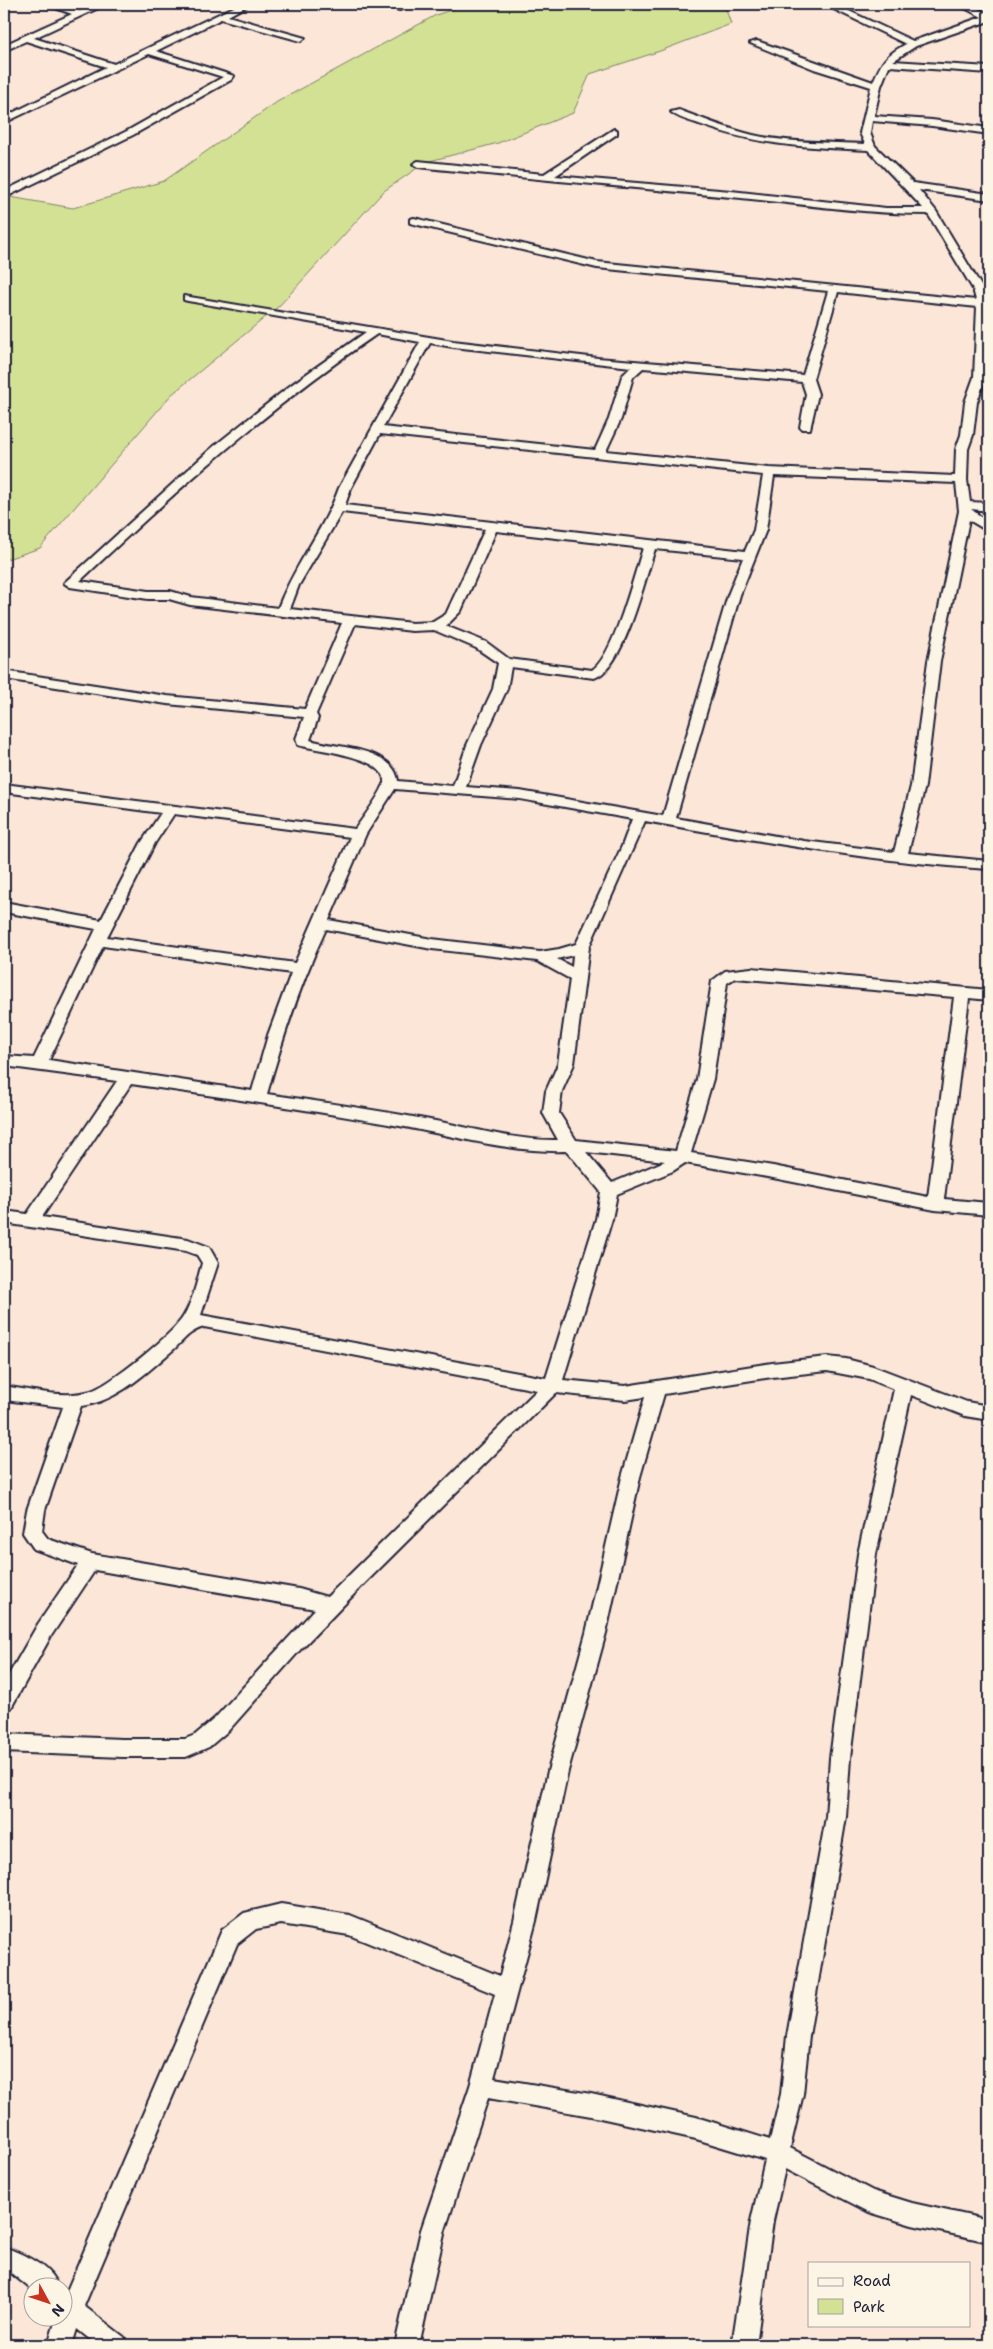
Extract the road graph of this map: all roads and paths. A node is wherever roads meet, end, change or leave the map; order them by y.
1 (48, 4) edge
2 (103, 4) edge
3 (246, 4) edge
4 (386, 4) edge
5 (826, 4) edge
6 (961, 4) edge
7 (400, 7) dead end
8 (80, 14) junction
9 (218, 16) junction
10 (989, 18) edge
11 (25, 38) junction
12 (301, 38) dead end
13 (754, 42) dead end
14 (912, 44) junction
15 (4, 48) edge
16 (148, 51) junction
17 (886, 63) junction
18 (114, 67) junction
19 (989, 70) edge
20 (876, 86) junction
21 (676, 112) dead end
22 (868, 118) junction
23 (4, 120) edge
24 (989, 131) edge
25 (614, 132) dead end
26 (871, 147) junction
27 (418, 164) dead end
28 (545, 178) junction
29 (910, 186) junction
30 (10, 192) dead end
31 (989, 197) edge
32 (931, 211) junction
33 (414, 221) dead end
34 (834, 289) junction
35 (188, 298) dead end
36 (986, 304) edge
37 (376, 330) junction
38 (427, 339) junction
39 (640, 364) junction
40 (808, 379) junction
41 (806, 427) dead end
42 (376, 430) junction
43 (599, 453) junction
44 (769, 472) junction
45 (961, 480) junction
46 (989, 506) edge
47 (338, 508) junction
48 (965, 508) junction
49 (494, 525) junction
50 (989, 528) edge
51 (650, 546) junction
52 (749, 555) junction
53 (283, 612) junction
54 (350, 620) junction
55 (436, 626) junction
56 (505, 662) junction
57 (4, 675) edge
58 (309, 714) junction
59 (391, 785) junction
60 (4, 788) edge
61 (458, 790) junction
62 (170, 810) junction
63 (640, 817) junction
64 (668, 822) junction
65 (359, 834) junction
66 (900, 858) junction
67 (989, 864) edge
68 (4, 907) edge
69 (321, 923) junction
70 (105, 926) junction
71 (98, 941) junction
72 (582, 947) junction
73 (540, 957) junction
74 (300, 970) junction
75 (577, 976) junction
76 (962, 992) junction
77 (989, 995) edge
78 (4, 1061) edge
79 (39, 1064) junction
80 (127, 1078) junction
81 (258, 1099) junction
82 (572, 1145) junction
83 (682, 1157) junction
84 (610, 1191) junction
85 (935, 1204) junction
86 (989, 1209) edge
87 (4, 1217) edge
88 (31, 1221) junction
89 (188, 1325) junction
90 (904, 1385) junction
91 (552, 1386) junction
92 (656, 1390) junction
93 (4, 1393) edge
94 (74, 1400) junction
95 (989, 1414) edge
96 (91, 1562) junction
97 (332, 1606) junction
98 (4, 1702) edge
99 (4, 1743) edge
100 (507, 1989) junction
101 (481, 2086) junction
102 (777, 2153) junction
103 (989, 2231) edge
104 (4, 2259) edge
105 (33, 2276) edge
106 (72, 2295) edge
107 (72, 2312) edge
108 (63, 2326) edge
109 (60, 2345) edge
110 (116, 2345) edge
111 (407, 2345) edge
112 (744, 2345) edge

1 - 8 street
2 - 8 street
3 - 9 street
4 - 7 street
5 - 14 street
6 - 10 street
8 - 11 street
9 - 12 street
9 - 16 street
10 - 14 street
11 - 15 street
11 - 18 street
13 - 20 street
14 - 17 street
16 - 18 street
16 - 30 street
17 - 19 street
17 - 20 street
18 - 23 street
20 - 22 street
21 - 26 street
22 - 24 street
22 - 26 street
25 - 28 street
26 - 29 street
27 - 28 street
28 - 32 street
29 - 31 street
29 - 32 street
32 - 36 street
33 - 34 street
34 - 36 street
34 - 40 street
35 - 37 street
36 - 45 street
37 - 38 street
37 - 53 street
38 - 39 street
38 - 42 street
39 - 40 street
39 - 43 street
40 - 41 street
42 - 43 street
42 - 47 street
43 - 44 street
44 - 45 street
44 - 52 street
45 - 48 street
46 - 48 street
47 - 49 street
47 - 53 street
48 - 50 street
48 - 66 street
49 - 51 street
49 - 55 street
51 - 52 street
51 - 56 street
52 - 64 street
53 - 54 street
54 - 55 street
54 - 58 street
55 - 56 street
56 - 61 street
57 - 58 street
58 - 59 street
59 - 61 street
59 - 65 street
60 - 62 street
61 - 63 street
62 - 65 street
62 - 70 street
63 - 64 street
63 - 72 street
64 - 66 street
65 - 69 street
66 - 67 street
68 - 70 street
69 - 73 street
69 - 74 street
70 - 71 street
71 - 74 street
71 - 79 street
72 - 73 street
72 - 75 street
73 - 75 street
74 - 81 street
75 - 82 street
76 - 77 street
76 - 83 street
76 - 85 street
78 - 79 street
79 - 80 street
80 - 81 street
80 - 88 street
81 - 82 street
82 - 83 street
82 - 84 street
83 - 84 street
83 - 85 street
84 - 91 street
85 - 86 street
87 - 88 street
88 - 89 street
89 - 91 street
89 - 94 street
90 - 92 street
90 - 95 street
90 - 102 street
91 - 92 street
91 - 97 street
92 - 100 street
93 - 94 street
94 - 96 street
96 - 97 street
96 - 98 street
97 - 99 street
100 - 101 street
100 - 106 street
101 - 102 street
101 - 111 street
102 - 103 street
102 - 112 street
104 - 105 street
107 - 110 street
108 - 109 street

